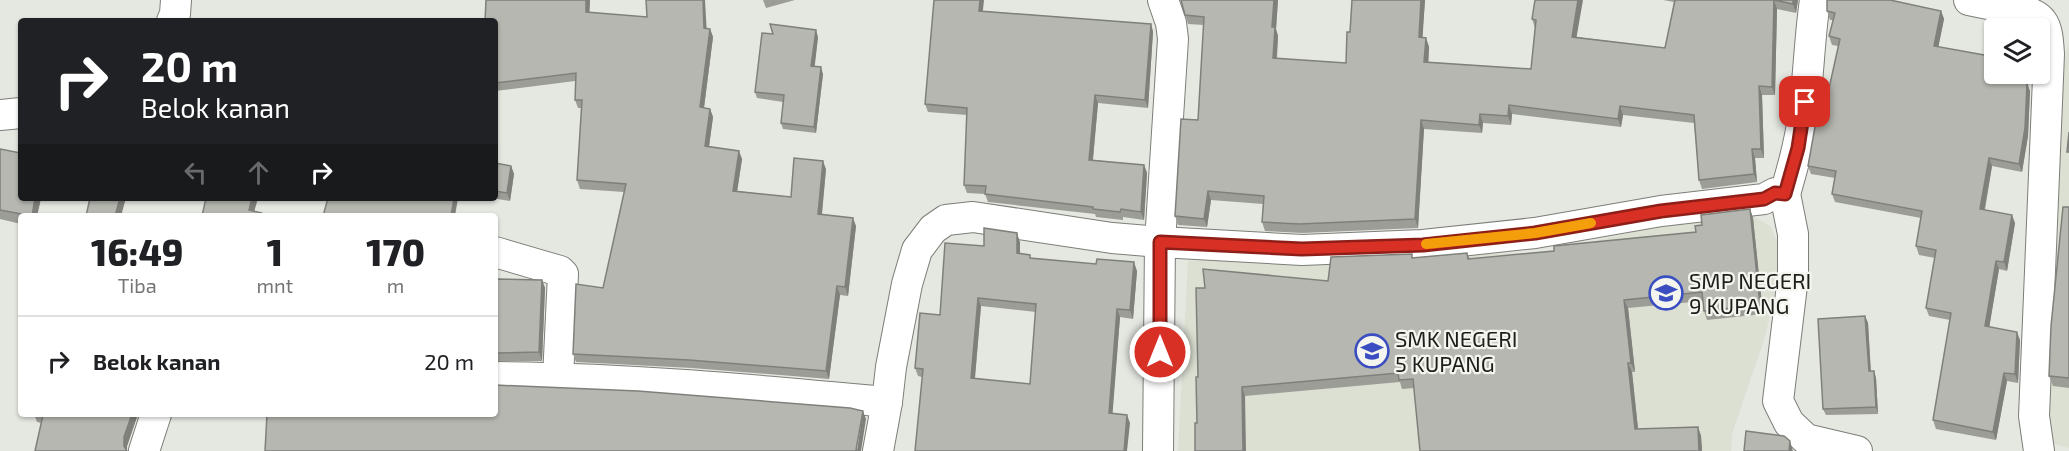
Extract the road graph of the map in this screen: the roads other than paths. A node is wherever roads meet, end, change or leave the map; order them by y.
1 (176, 0) edge
2 (1163, 0) edge
3 (1815, 0) edge
4 (1969, 0) edge
5 (173, 18) edge
6 (18, 113) edge
7 (0, 115) edge
8 (1785, 194) junction
9 (1160, 242) junction
10 (498, 253) edge
11 (498, 377) edge
12 (558, 378) junction
13 (887, 402) junction
14 (155, 417) edge
15 (144, 451) edge
16 (878, 451) edge
17 (1158, 451) edge
18 (1857, 451) edge
19 (2039, 451) edge

1 - 5 street
2 - 9 street
3 - 8 street
4 - 19 street
6 - 7 street
8 - 9 street
8 - 18 street
9 - 13 street
9 - 17 street
10 - 12 street
11 - 12 street
12 - 13 street
13 - 16 street
14 - 15 street

